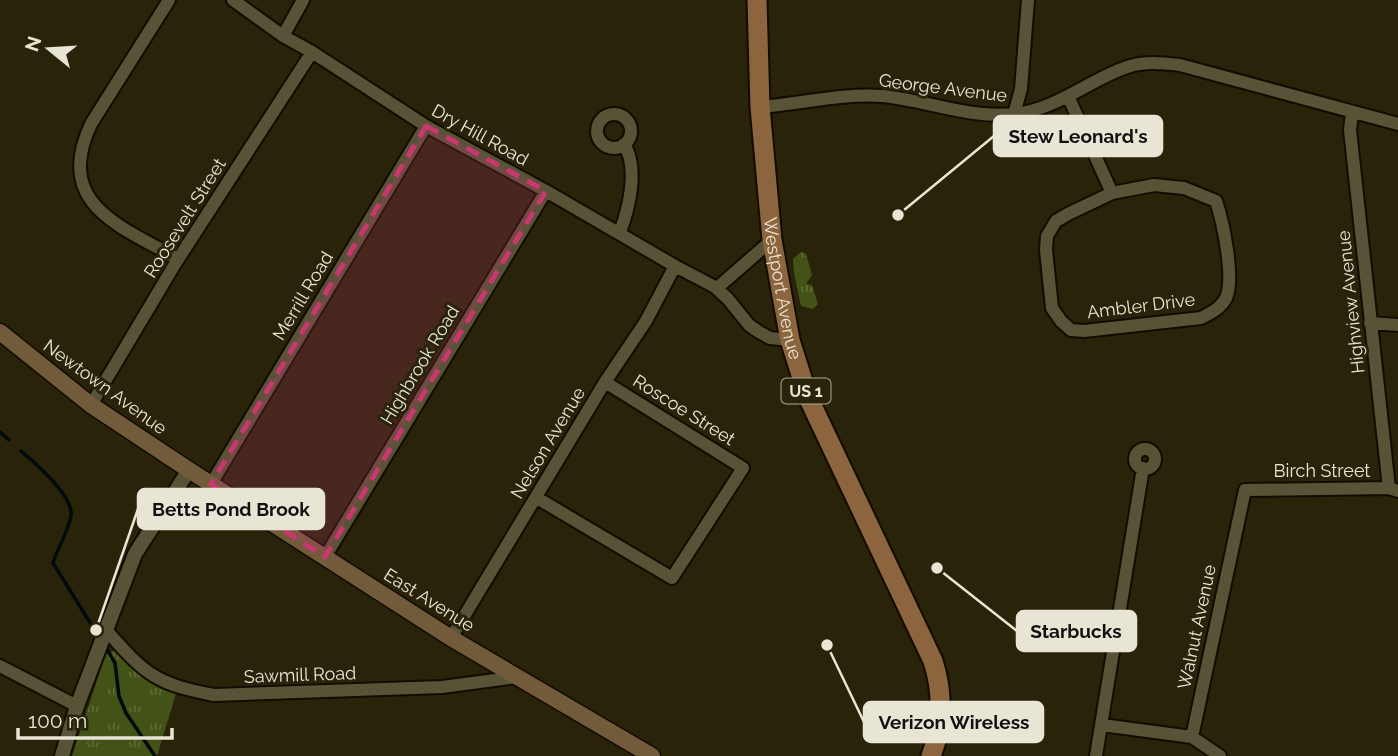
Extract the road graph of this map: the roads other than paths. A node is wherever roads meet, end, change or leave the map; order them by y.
1 (169, 0) edge
2 (233, 0) edge
3 (303, 0) edge
4 (757, 0) edge
5 (1028, 0) edge
6 (283, 36) junction
7 (313, 52) junction
8 (1068, 96) junction
9 (760, 107) junction
10 (1352, 113) junction
11 (1014, 114) junction
12 (1398, 124) edge
13 (426, 126) junction
14 (624, 144) dead end
15 (546, 191) junction
16 (1112, 193) junction
17 (620, 232) junction
18 (772, 240) junction
19 (178, 259) junction
20 (675, 266) junction
21 (717, 288) junction
22 (1370, 323) junction
23 (1398, 325) edge
24 (0, 332) edge
25 (790, 340) junction
26 (605, 382) junction
27 (91, 405) junction
28 (1143, 468) dead end
29 (189, 470) junction
30 (211, 484) junction
31 (1245, 490) joint
32 (1394, 490) edge
33 (537, 498) junction
34 (325, 557) junction
35 (105, 632) junction
36 (451, 638) junction
37 (0, 666) edge
38 (517, 677) junction
39 (77, 706) junction
40 (1102, 724) junction
41 (1192, 737) junction
42 (62, 756) edge
43 (652, 756) edge
44 (931, 756) edge
45 (1096, 756) edge
46 (1220, 756) edge

1 - 19 street
2 - 6 street, Dry Hill Road
3 - 6 street
4 - 9 main road, Westport Avenue / US 1
5 - 11 street
6 - 7 street, Dry Hill Road
7 - 13 street, Dry Hill Road
7 - 19 street, Roosevelt Street
8 - 10 street, George Avenue
8 - 11 street, George Avenue
8 - 16 street
9 - 11 street, George Avenue
9 - 18 main road, Westport Avenue / US 1
10 - 12 street, George Avenue
10 - 22 street, Highview Avenue
13 - 15 street, Dry Hill Road
13 - 30 street, Merrill Road
14 - 17 street
15 - 17 street, Dry Hill Road
15 - 34 street, Highbrook Road
16 - 16 street, Ambler Drive
17 - 20 street, Dry Hill Road
18 - 21 street
18 - 25 main road, Westport Avenue / US 1
19 - 27 street, Roosevelt Street
20 - 21 street, Dry Hill Road
20 - 26 street, Nelson Avenue
21 - 25 street, Dry Hill Road
22 - 23 street
22 - 32 street, Highview Avenue
24 - 27 main road, Newtown Avenue
25 - 44 main road, Westport Avenue / US 1
26 - 33 street, Nelson Avenue
26 - 33 street, Roscoe Street
27 - 29 main road, Newtown Avenue
28 - 40 street
29 - 30 main road, East Avenue
29 - 35 street
30 - 34 main road, East Avenue
31 - 32 street, Birch Street
31 - 41 street, Walnut Avenue
33 - 36 street, Nelson Avenue
34 - 36 main road, East Avenue
35 - 38 street, Sawmill Road
35 - 39 street
36 - 38 main road, East Avenue
37 - 39 street
38 - 43 main road, East Avenue
39 - 42 street
40 - 41 street
40 - 45 street
41 - 46 street

